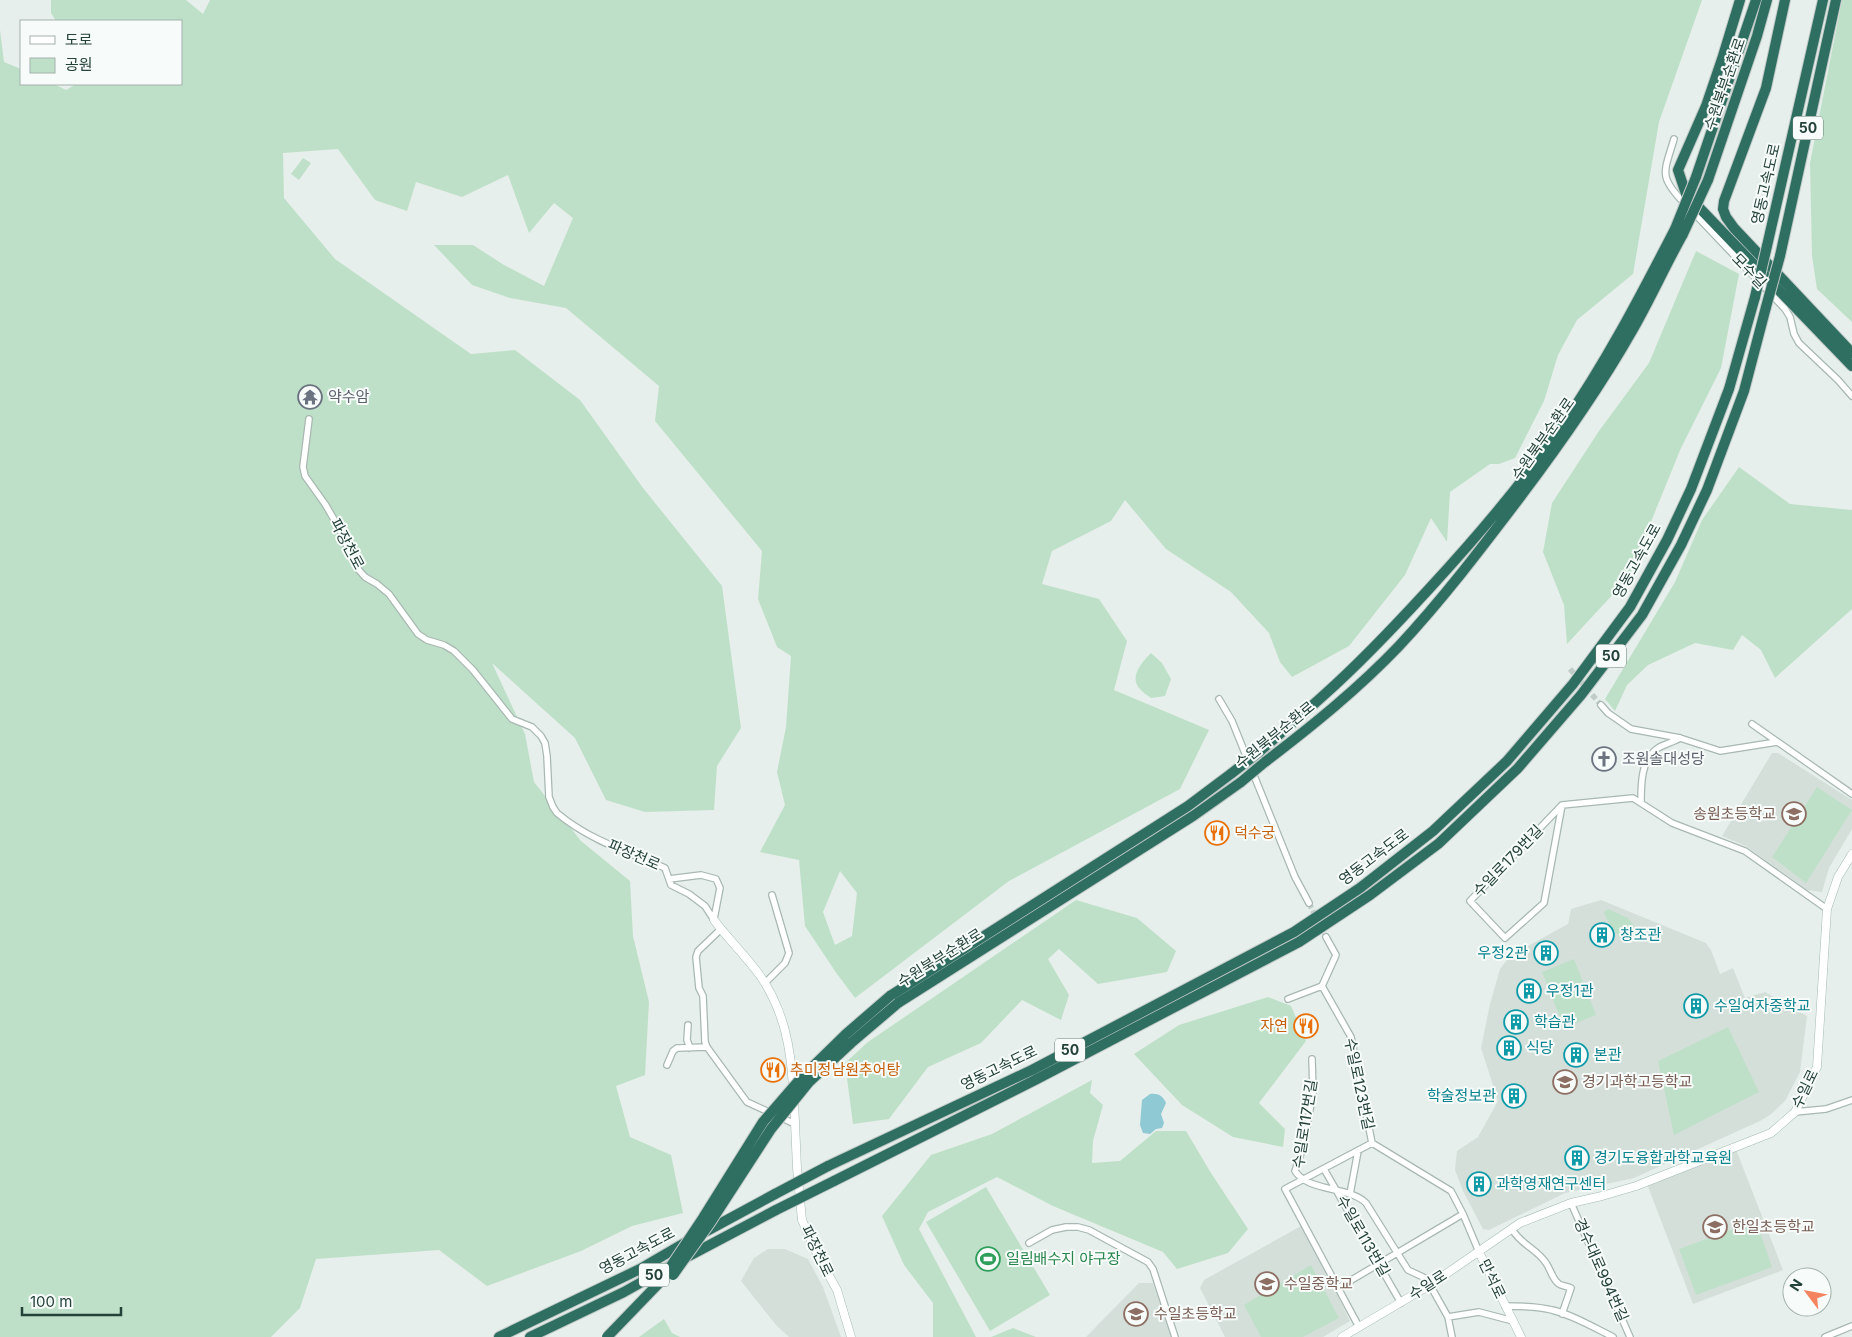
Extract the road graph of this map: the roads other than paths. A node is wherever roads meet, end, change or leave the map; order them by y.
1 (1740, 0) edge
2 (1756, 0) edge
3 (1767, 0) edge
4 (1785, 0) edge
5 (1823, 0) edge
6 (1836, 0) edge
7 (1674, 139) dead end
8 (1679, 232) junction
9 (1852, 354) edge
10 (1852, 366) edge
11 (1852, 396) edge
12 (309, 419) dead end
13 (1219, 699) dead end
14 (1601, 705) tunnel mouth
15 (1752, 724) dead end
16 (1680, 738) junction
17 (1776, 742) junction
18 (1852, 794) edge
19 (1640, 803) junction
20 (1562, 805) junction
21 (1852, 854) edge
22 (668, 879) junction
23 (772, 895) dead end
24 (1309, 903) tunnel mouth
25 (1827, 909) junction
26 (714, 920) junction
27 (721, 929) junction
28 (1326, 937) tunnel mouth
29 (765, 983) junction
30 (1322, 986) junction
31 (1288, 999) dead end
32 (894, 1000) junction
33 (688, 1025) dead end
34 (707, 1047) junction
35 (690, 1048) junction
36 (1312, 1059) dead end
37 (666, 1065) dead end
38 (1852, 1100) edge
39 (1795, 1112) junction
40 (795, 1124) junction
41 (1372, 1144) junction
42 (1358, 1150) junction
43 (1324, 1168) junction
44 (1304, 1180) junction
45 (1337, 1191) junction
46 (1350, 1194) junction
47 (1571, 1203) junction
48 (1463, 1214) junction
49 (1512, 1229) junction
50 (1029, 1243) dead end
51 (1479, 1252) junction
52 (1398, 1253) junction
53 (1378, 1264) junction
54 (1430, 1285) junction
55 (1338, 1288) junction
56 (1401, 1303) junction
57 (1505, 1306) junction
58 (1562, 1314) junction
59 (1448, 1317) junction
60 (1513, 1321) junction
61 (1852, 1326) edge
62 (1359, 1328) junction
63 (499, 1337) edge
64 (530, 1337) edge
65 (607, 1337) edge
66 (616, 1337) edge
67 (851, 1337) edge
68 (1175, 1337) edge
69 (1342, 1337) edge
70 (1452, 1337) edge
71 (1520, 1337) edge
72 (1613, 1337) edge
73 (1630, 1337) edge
74 (1825, 1337) edge

1 - 10 highway
2 - 8 highway, 수원북부순환로, bridge
3 - 8 highway, 수원북부순환로, bridge
4 - 9 highway
5 - 63 highway, 영동고속도로 / 50, bridge
6 - 64 highway, 영동고속도로 / 50, bridge
7 - 11 street, 모수길
8 - 32 highway, 수원북부순환로, bridge
8 - 32 highway, 수원북부순환로, bridge
12 - 22 street, 파장천로
13 - 24 street
14 - 16 street
15 - 17 street
16 - 17 street
16 - 19 street
17 - 18 street
19 - 20 street
19 - 25 street
20 - 20 street, 수일로179번길
21 - 25 street, 수일로
22 - 26 street
22 - 26 street, 파장천로
23 - 29 street
25 - 39 street, 수일로
26 - 27 street, 파장천로
27 - 29 street, 파장천로
27 - 34 street
28 - 30 street
29 - 40 street, 파장천로
30 - 31 street
30 - 41 street, 수일로123번길
32 - 65 highway, 수원북부순환로, bridge
32 - 66 highway, 수원북부순환로, bridge
33 - 35 street
34 - 35 street
34 - 40 street
35 - 37 street
36 - 44 street, 수일로117번길
38 - 39 street
39 - 47 street, 수일로
40 - 67 street, 파장천로
41 - 42 street
41 - 48 street, 수일로123번길
42 - 43 street
42 - 46 street
43 - 44 street
43 - 45 street, 수일로113번길
44 - 45 street, 수일로117번길
44 - 55 street
45 - 46 street, 수일로117번길
45 - 53 street, 수일로113번길
46 - 52 street, 수일로117번길
47 - 49 street, 수일로
47 - 73 street, 경수대로994번길
48 - 51 street, 수일로123번길
48 - 52 street
49 - 51 street, 수일로
49 - 58 street
50 - 68 street
51 - 54 street, 수일로
51 - 57 street, 만석로
52 - 53 street
52 - 54 street, 수일로117번길
53 - 55 street
53 - 56 street, 수일로113번길
54 - 56 street, 수일로
54 - 59 street
55 - 62 street
56 - 62 street, 수일로
57 - 58 street, 만석로
57 - 60 street, 만석로
58 - 72 street, 경수대로994번길
59 - 60 street
59 - 70 street
60 - 71 street, 만석로
61 - 74 street
62 - 69 street, 수일로

